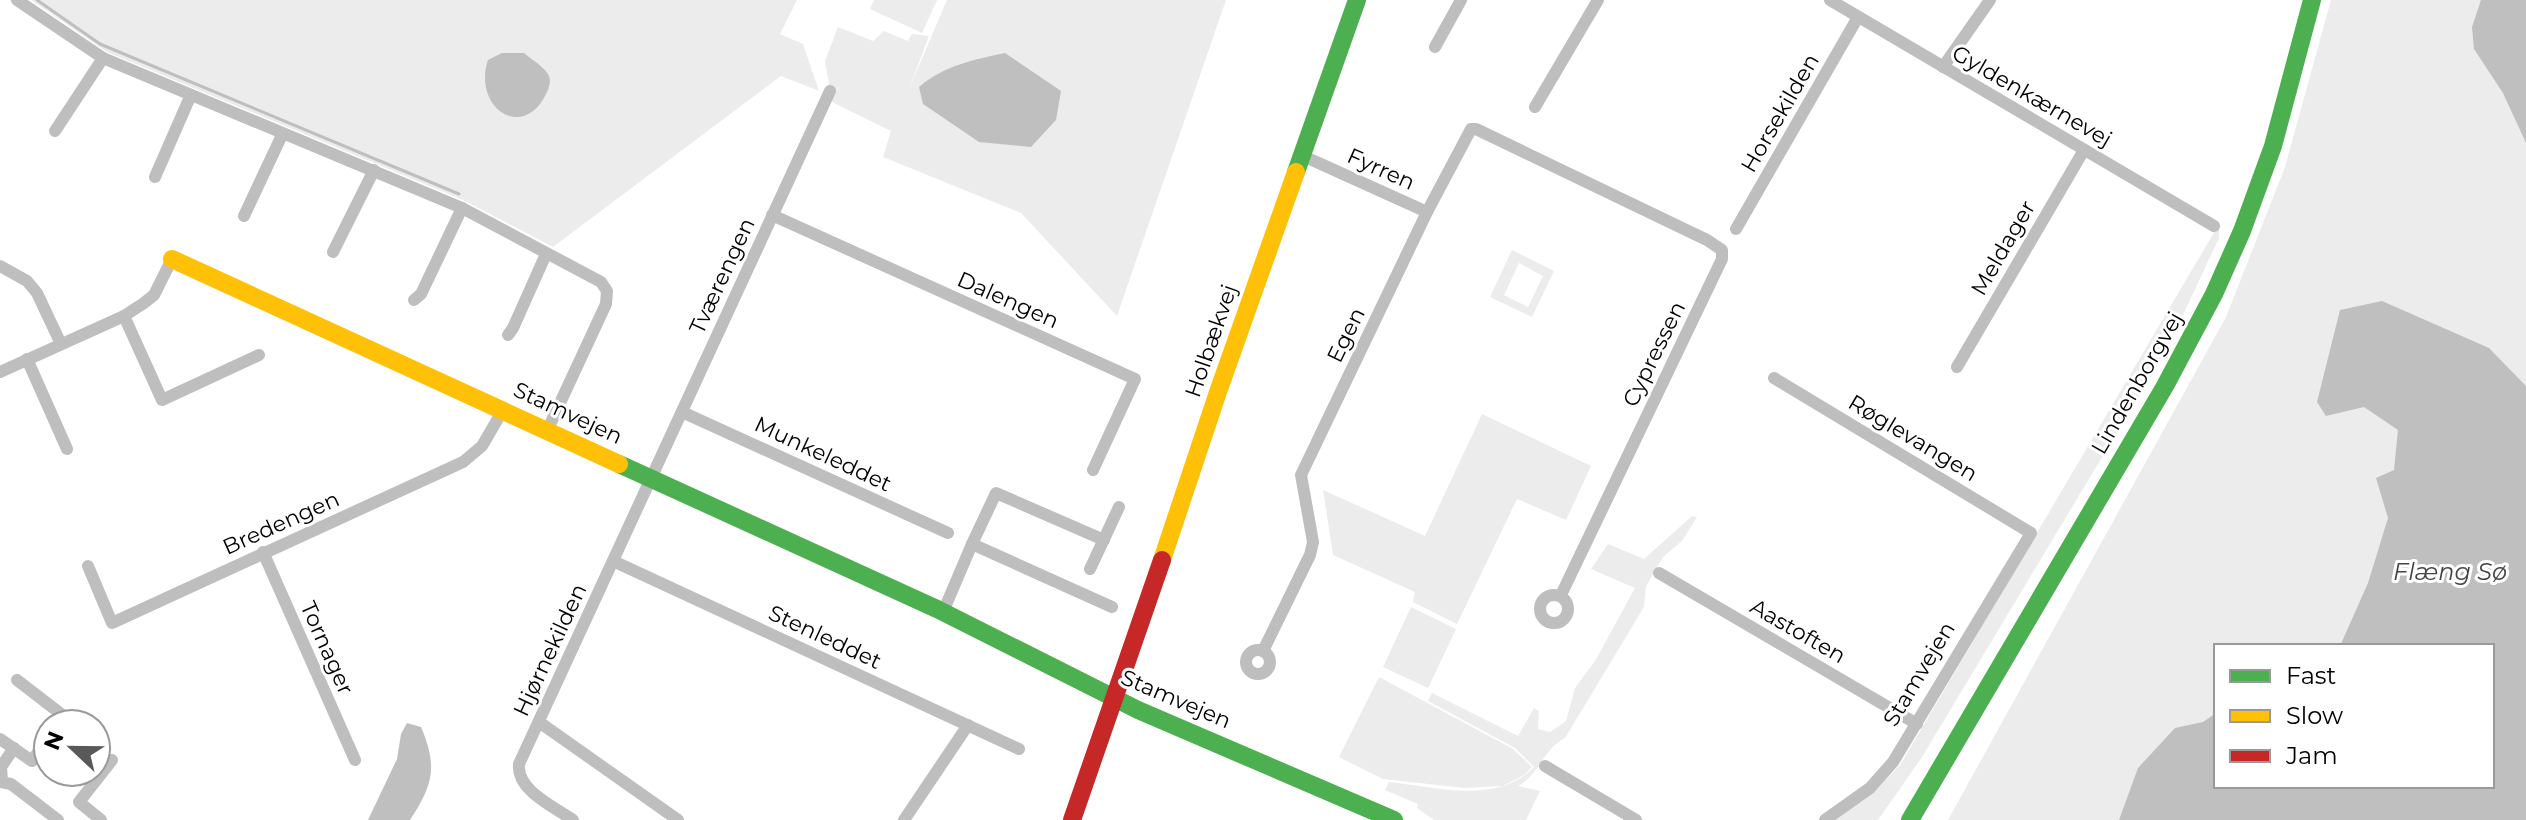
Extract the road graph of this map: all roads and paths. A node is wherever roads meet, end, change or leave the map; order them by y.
1 (17, 0) edge
2 (1357, 0) edge
3 (1461, 0) edge
4 (1598, 0) edge
5 (1830, 0) edge
6 (1990, 0) edge
7 (2312, 0) edge
8 (1858, 17) junction
9 (1435, 47) dead end
10 (103, 58) junction
11 (1943, 67) junction
12 (830, 91) dead end
13 (190, 97) junction
14 (1535, 107) dead end
15 (55, 131) dead end
16 (282, 135) junction
17 (2084, 150) junction
18 (1301, 155) junction
19 (374, 170) junction
20 (155, 177) dead end
21 (462, 208) junction
22 (1427, 212) junction
23 (772, 215) junction
24 (244, 216) dead end
25 (2214, 226) dead end
26 (1736, 229) dead end
27 (1722, 250) joint
28 (333, 252) dead end
29 (546, 254) junction
30 (172, 259) joint
31 (0, 266) edge
32 (414, 300) dead end
33 (124, 316) junction
34 (508, 335) dead end
35 (61, 344) junction
36 (259, 355) dead end
37 (27, 359) junction
38 (1957, 367) dead end
39 (0, 372) edge
40 (1774, 378) dead end
41 (503, 410) junction
42 (682, 412) junction
43 (547, 431) junction
44 (67, 449) dead end
45 (1093, 470) dead end
46 (651, 478) junction
47 (1119, 507) dead end
48 (948, 533) dead end
49 (2031, 533) joint
50 (1104, 540) junction
51 (972, 544) junction
52 (263, 552) junction
53 (613, 561) junction
54 (88, 566) dead end
55 (1090, 569) dead end
56 (1659, 573) dead end
57 (1561, 595) dead end
58 (1112, 607) dead end
59 (943, 612) junction
60 (1263, 651) dead end
61 (17, 680) dead end
62 (1115, 700) junction
63 (53, 708) edge
64 (539, 722) junction
65 (1917, 724) junction
66 (968, 725) junction
67 (0, 739) edge
68 (14, 748) junction
69 (1019, 749) dead end
70 (355, 760) dead end
71 (32, 761) edge
72 (1942, 762) junction
73 (1545, 766) dead end
74 (1, 781) edge
75 (90, 788) edge
76 (1377, 815) edge
77 (58, 820) edge
78 (101, 820) edge
79 (573, 820) edge
80 (678, 820) edge
81 (904, 820) edge
82 (1072, 820) edge
83 (1394, 820) edge
84 (1636, 820) edge
85 (1825, 820) edge
86 (1901, 820) edge
87 (1910, 820) edge

1 - 10 street
2 - 18 street, Holbækvej
3 - 9 street
4 - 14 street
5 - 8 street, Gyldenkærnevej
6 - 11 street
7 - 72 street, Lindenborgvej
8 - 11 street, Gyldenkærnevej
8 - 26 street, Horsekilden
10 - 13 street
10 - 15 street
11 - 17 street, Gyldenkærnevej
12 - 23 street, Tværengen
13 - 16 street
13 - 20 street
16 - 19 street
16 - 24 street
17 - 25 street, Gyldenkærnevej
17 - 38 street, Meldager
18 - 22 street, Fyrren
18 - 62 street, Holbækvej
19 - 21 street
19 - 28 street
21 - 29 street
21 - 32 street
22 - 27 street, Fyrren
22 - 60 street, Egen
23 - 42 street, Tværengen
23 - 45 street, Dalengen
27 - 57 street, Cypressen
29 - 34 street
29 - 43 street
30 - 33 street
30 - 41 street, Stamvejen
31 - 35 street
33 - 35 street
33 - 36 street
35 - 37 street
37 - 39 street
37 - 44 street
40 - 49 street, Røglevangen
41 - 43 street, Stamvejen
41 - 52 street, Bredengen
42 - 46 street, Tværengen
42 - 48 street, Munkeleddet
43 - 46 street, Stamvejen
46 - 53 street, Hjørnekilden
46 - 59 street, Stamvejen
47 - 50 street
49 - 65 street, Stamvejen
50 - 51 street
50 - 55 street
51 - 58 street
51 - 59 street
52 - 54 street, Bredengen
52 - 70 street, Tornager
53 - 64 street, Hjørnekilden
53 - 66 street, Stenleddet
56 - 65 street, Aastoften
59 - 62 street, Stamvejen
61 - 63 street
62 - 76 street, Stamvejen
62 - 82 street, Holbækvej
64 - 79 street, Hjørnekilden
64 - 80 street
65 - 85 street, Stamvejen
66 - 69 street, Stenleddet
66 - 81 street
67 - 68 street
68 - 71 street
68 - 74 street
72 - 86 street, Lindenborgvej
72 - 87 street, Lindenborgvej
73 - 84 street
74 - 77 street
75 - 78 street
76 - 83 street, Stamvejen

